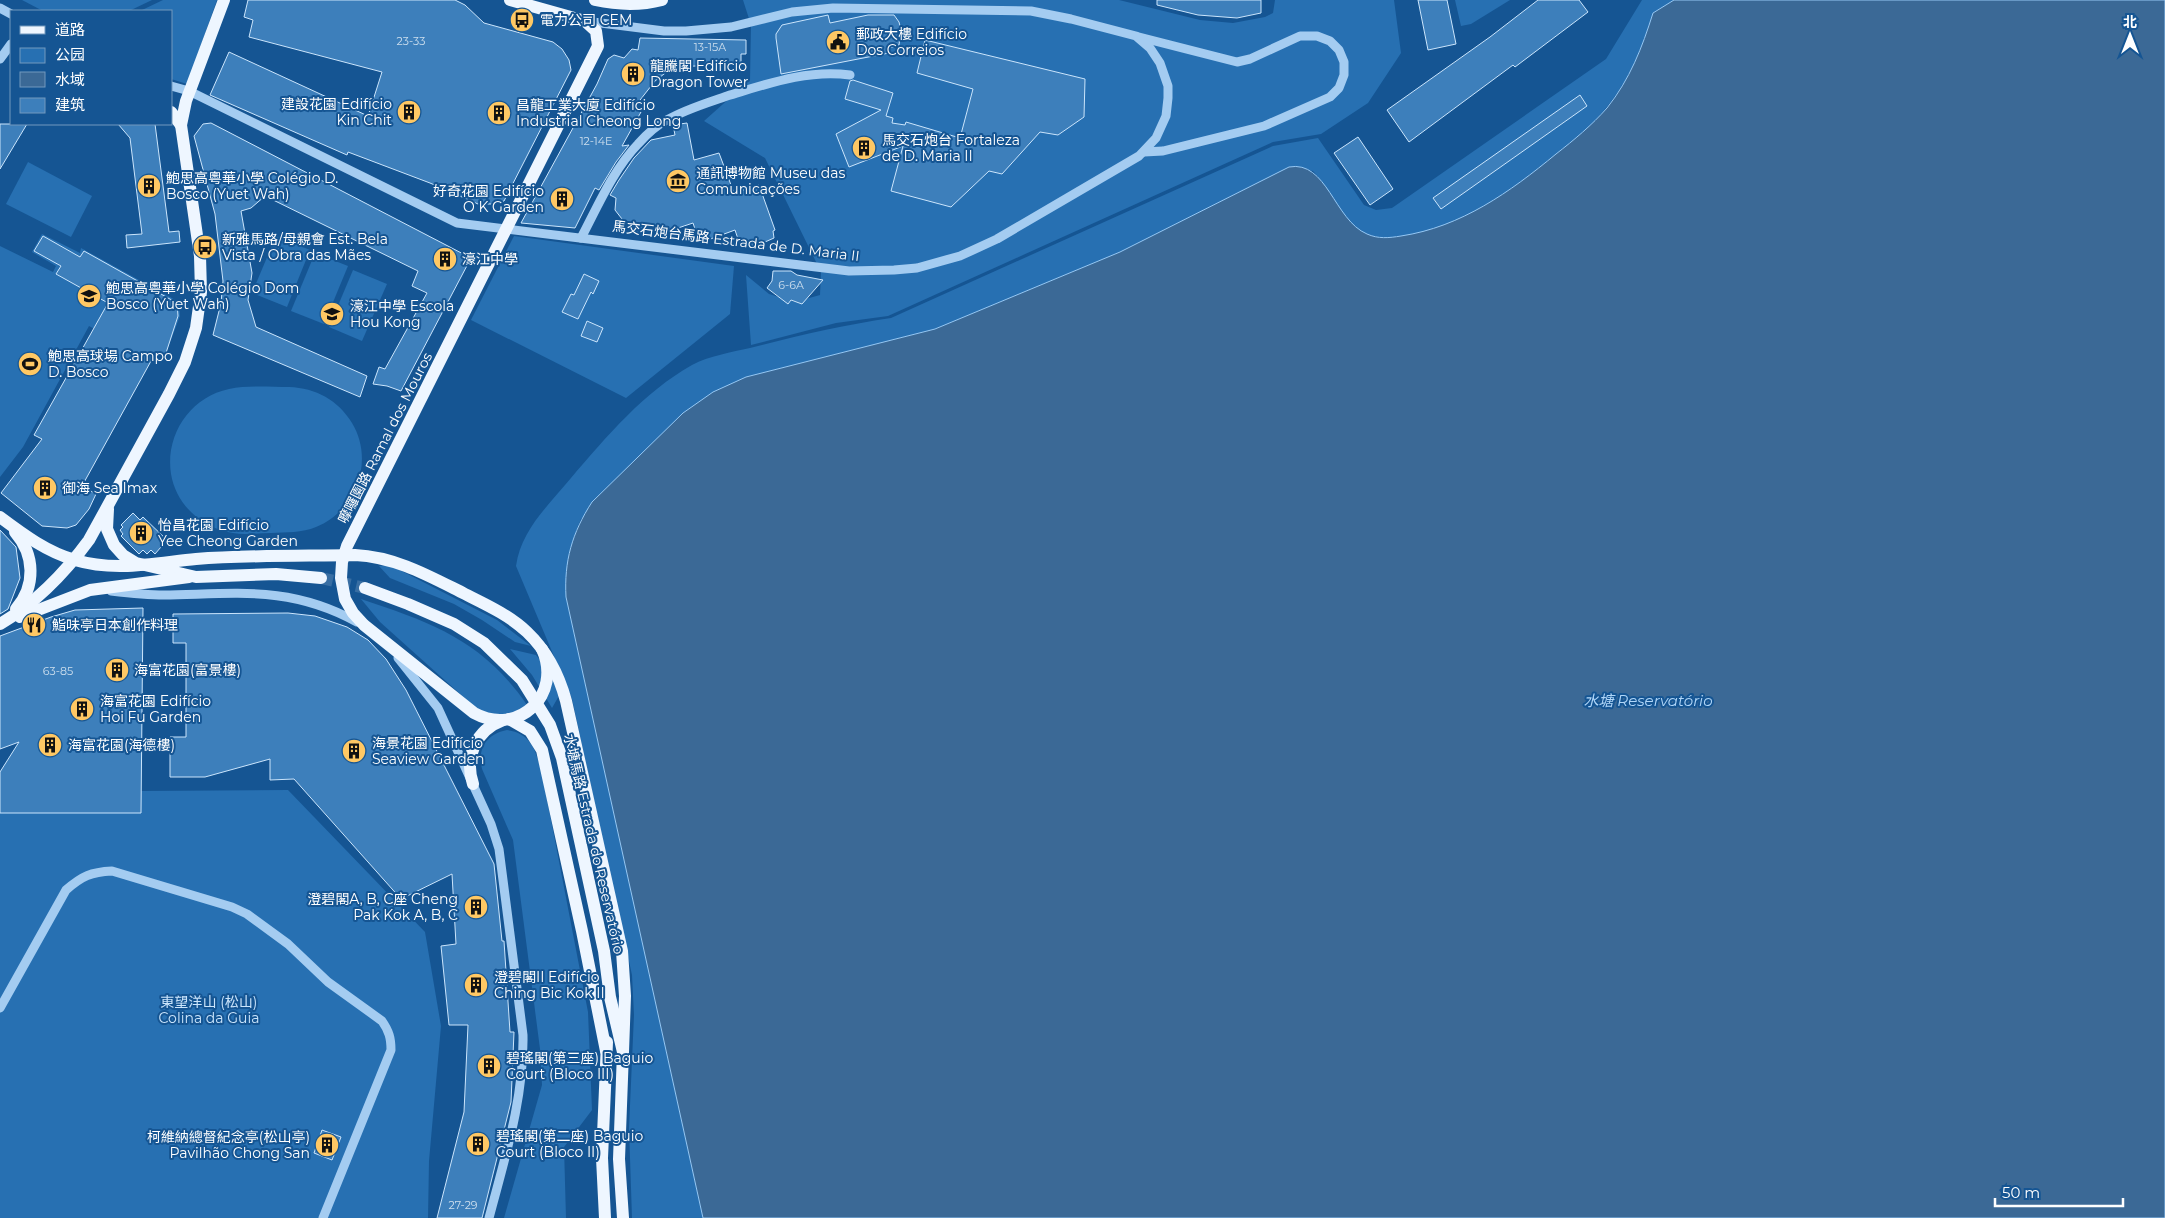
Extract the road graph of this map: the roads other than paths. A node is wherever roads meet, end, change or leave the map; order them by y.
1 (224, 0) edge
2 (510, 0) edge
3 (595, 0) edge
4 (662, 0) edge
5 (585, 21) junction
6 (1136, 36) junction
7 (10, 45) edge
8 (0, 58) edge
9 (850, 76) dead end
10 (172, 86) edge
11 (189, 91) junction
12 (172, 113) edge
13 (181, 125) junction
14 (1144, 152) junction
15 (507, 229) junction
16 (581, 238) junction
17 (112, 499) junction
18 (0, 518) edge
19 (349, 555) junction
20 (74, 560) junction
21 (152, 565) junction
22 (196, 576) junction
23 (322, 578) tunnel mouth
24 (366, 588) tunnel mouth
25 (90, 590) junction
26 (0, 624) edge
27 (368, 628) junction
28 (384, 640) junction
29 (542, 649) junction
30 (507, 719) junction
31 (473, 784) junction
32 (610, 997) junction
33 (0, 1008) edge
34 (606, 1051) junction
35 (623, 1052) junction
36 (323, 1218) edge
37 (489, 1218) edge
38 (605, 1218) edge
39 (623, 1218) edge

1 - 11 main road
2 - 5 main road
3 - 4 main road
5 - 6 street
5 - 15 main road, 嚤囉園路 Ramal dos Mouros
6 - 14 street, 馬交石炮台馬路 Estrada de D. Maria II
6 - 14 street
7 - 8 street
9 - 16 street
10 - 11 street, 馬交石炮台馬路 Estrada de D. Maria II
11 - 13 main road
11 - 15 street, 馬交石炮台馬路 Estrada de D. Maria II
12 - 13 main road
13 - 17 main road
14 - 16 street, 馬交石炮台馬路 Estrada de D. Maria II
15 - 16 street, 馬交石炮台馬路 Estrada de D. Maria II
15 - 19 main road, 嚤囉園路 Ramal dos Mouros
17 - 20 main road
17 - 21 main road
18 - 20 main road
18 - 26 main road
19 - 21 main road
19 - 27 main road, 嚤囉園路 Ramal dos Mouros
19 - 29 main road
20 - 21 main road
20 - 26 main road
21 - 22 main road
22 - 23 main road
22 - 25 main road
24 - 32 main road, 水塘馬路 Estrada do Reservatório
25 - 26 main road
25 - 27 street
27 - 28 main road, 嚤囉園路 Ramal dos Mouros
28 - 30 main road, 嚤囉園路 Ramal dos Mouros
28 - 31 street
29 - 30 main road
29 - 35 main road
30 - 31 main road
30 - 34 main road
31 - 37 street
32 - 34 main road, 水塘馬路 Estrada do Reservatório
32 - 35 main road, 水塘馬路 Estrada do Reservatório
33 - 36 street
34 - 38 main road, 水塘馬路 Estrada do Reservatório
35 - 39 main road, 水塘馬路 Estrada do Reservatório

